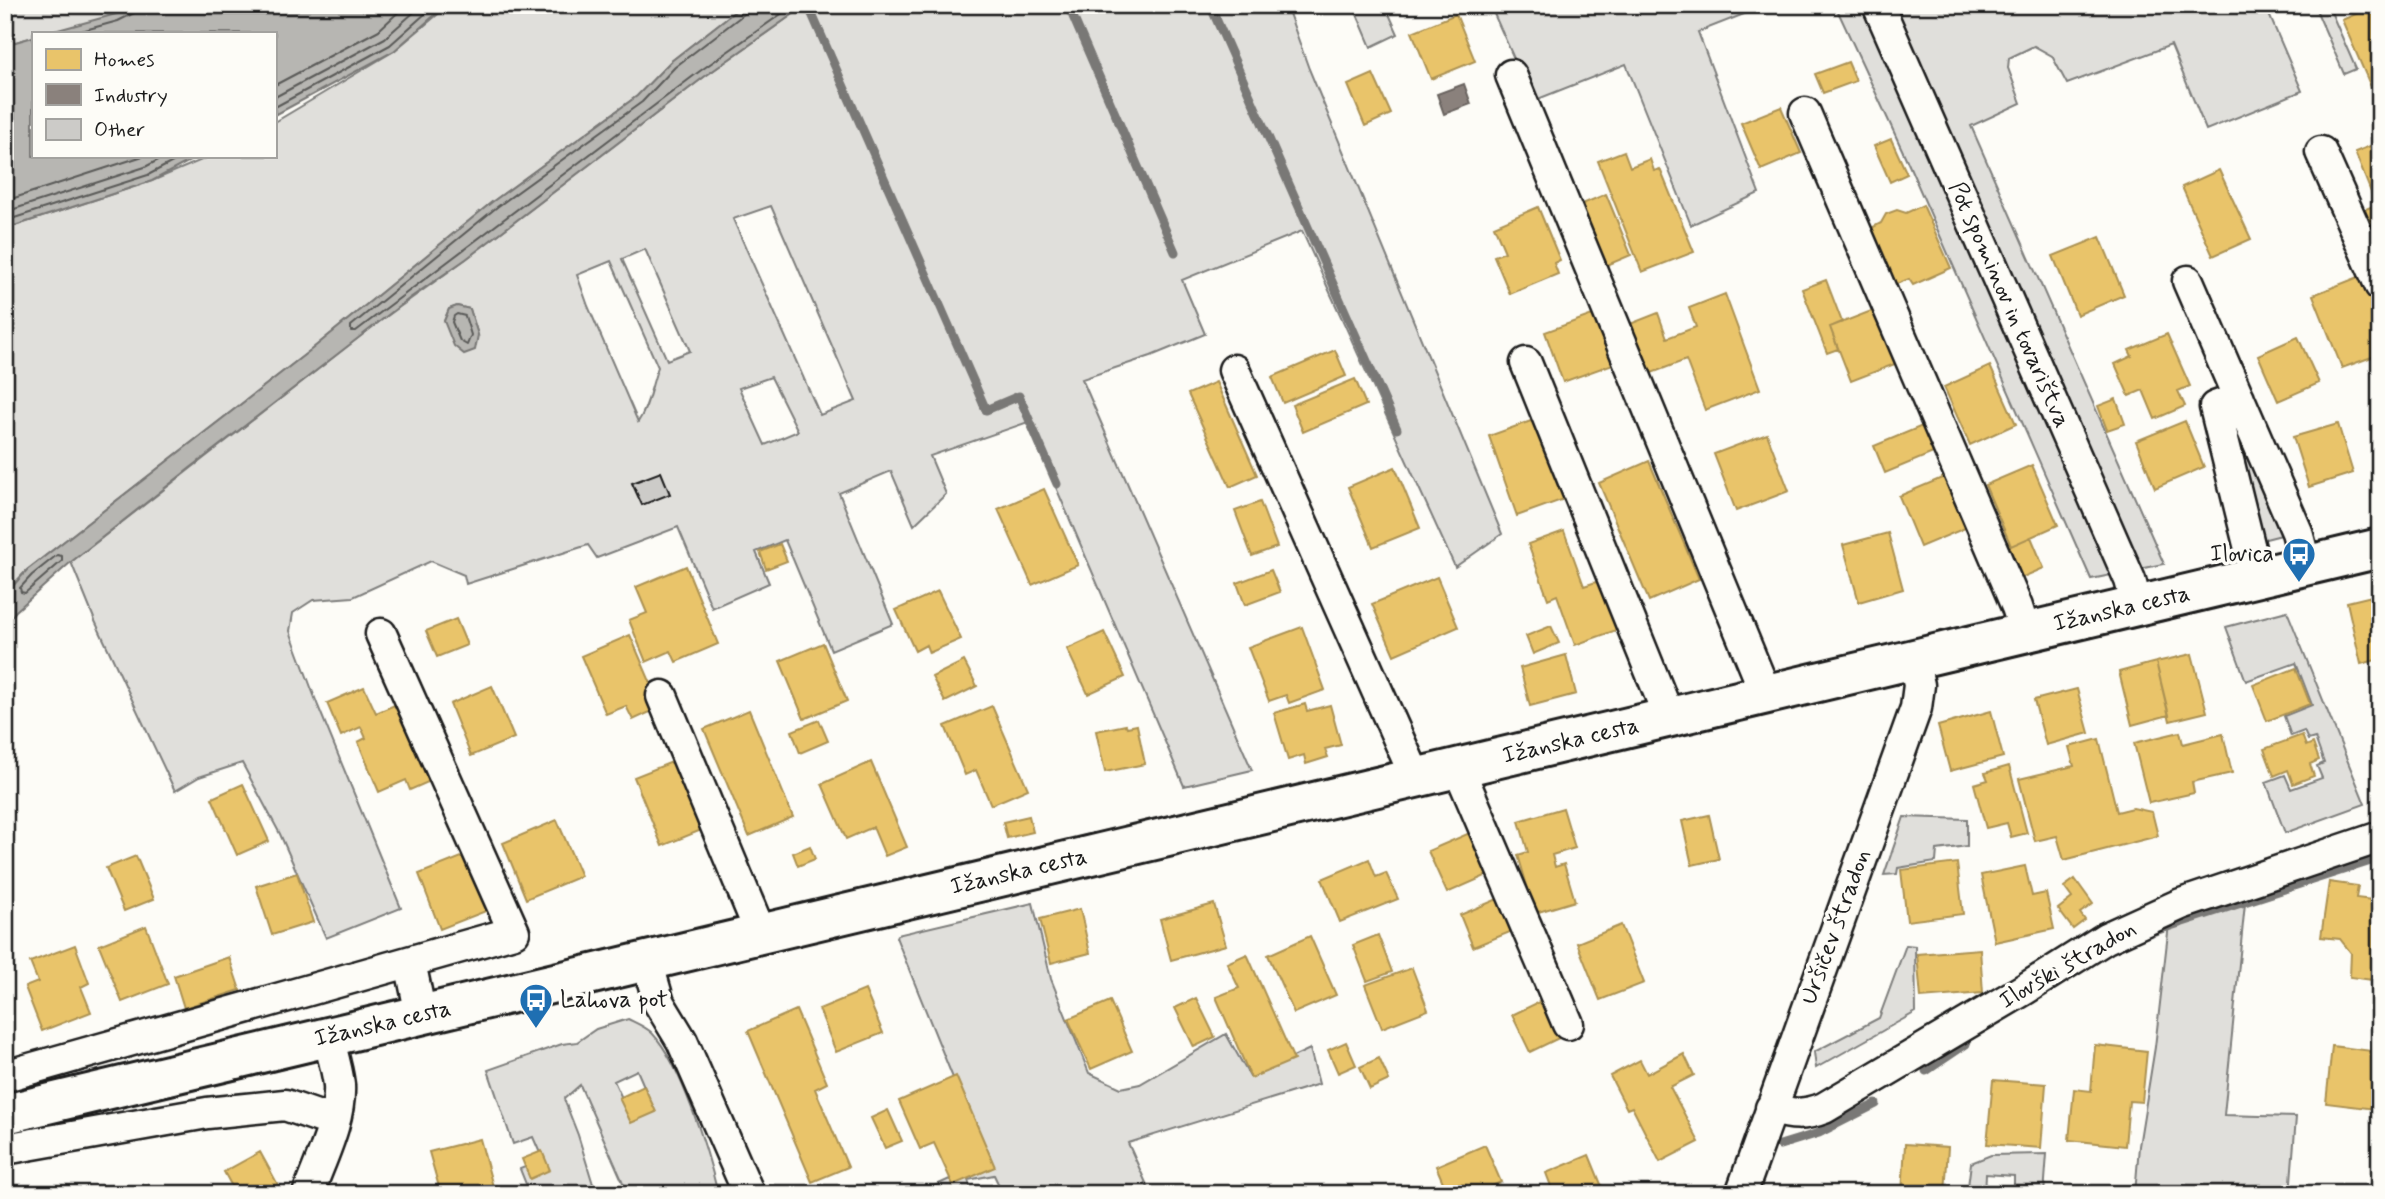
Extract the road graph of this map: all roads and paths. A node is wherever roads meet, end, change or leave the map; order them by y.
1 (1878, 5) edge
2 (1511, 75) dead end
3 (1805, 113) dead end
4 (2321, 152) dead end
5 (2188, 282) dead end
6 (2380, 285) edge
7 (1526, 363) dead end
8 (1234, 370) dead end
9 (2239, 398) junction
10 (2380, 548) edge
11 (2306, 566) junction
12 (2257, 578) junction
13 (2137, 606) junction
14 (2025, 632) junction
15 (382, 634) dead end
16 (1913, 659) junction
17 (1766, 694) junction
18 (662, 696) dead end
19 (1669, 717) junction
20 (1458, 767) junction
21 (1416, 778) junction
22 (2380, 837) edge
23 (761, 934) junction
24 (647, 961) junction
25 (410, 962) junction
26 (421, 1015) junction
27 (1569, 1024) dead end
28 (328, 1037) junction
29 (5, 1076) edge
30 (1771, 1108) junction
31 (5, 1114) edge
32 (334, 1122) junction
33 (5, 1149) edge
34 (308, 1194) edge
35 (749, 1194) edge
36 (1741, 1194) edge

1 - 13 street, Pot spominov in tovarištva
2 - 17 street
3 - 14 street
4 - 6 street
5 - 9 street
7 - 19 street
8 - 21 street
9 - 11 street
9 - 12 street
10 - 11 main road, Ižanska cesta
11 - 12 main road, Ižanska cesta
12 - 13 main road, Ižanska cesta
13 - 14 main road, Ižanska cesta
14 - 16 main road, Ižanska cesta
15 - 25 street
16 - 17 main road, Ižanska cesta
16 - 30 street, Uršičev štradon
17 - 19 main road, Ižanska cesta
18 - 23 street
19 - 20 main road, Ižanska cesta
20 - 21 main road, Ižanska cesta
20 - 27 street
21 - 23 main road, Ižanska cesta
22 - 30 street, Ilovški štradon
23 - 24 main road, Ižanska cesta
24 - 26 main road, Ižanska cesta
24 - 35 street
25 - 26 street
25 - 29 street
26 - 28 main road, Ižanska cesta
28 - 31 main road, Ižanska cesta
28 - 32 street
30 - 36 street, Uršičev štradon
32 - 33 street
32 - 34 street

